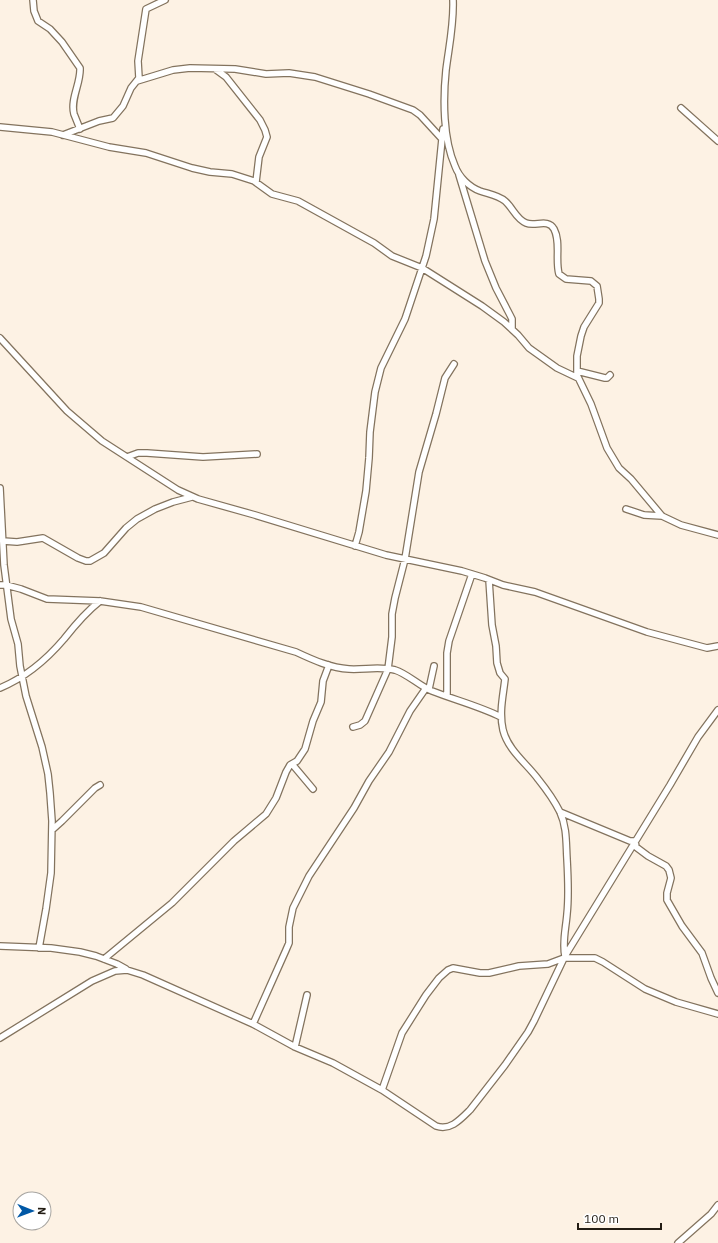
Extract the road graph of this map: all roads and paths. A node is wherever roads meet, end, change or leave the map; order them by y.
1 (33, 0) edge
2 (165, 0) edge
3 (453, 0) edge
4 (212, 69) junction
5 (137, 81) junction
6 (681, 108) dead end
7 (446, 112) junction
8 (0, 127) edge
9 (80, 129) junction
10 (63, 135) junction
11 (442, 139) junction
12 (718, 141) edge
13 (459, 174) junction
14 (256, 182) junction
15 (422, 268) junction
16 (512, 329) junction
17 (0, 338) edge
18 (454, 364) dead end
19 (577, 372) junction
20 (610, 375) dead end
21 (578, 378) junction
22 (257, 454) dead end
23 (128, 457) junction
24 (0, 488) edge
25 (192, 497) junction
26 (626, 509) dead end
27 (662, 516) junction
28 (718, 535) edge
29 (3, 541) junction
30 (355, 546) junction
31 (405, 559) junction
32 (472, 574) junction
33 (489, 580) junction
34 (3, 585) edge
35 (100, 601) junction
36 (718, 646) edge
37 (329, 665) junction
38 (434, 666) dead end
39 (388, 669) junction
40 (22, 675) junction
41 (0, 688) edge
42 (427, 689) junction
43 (447, 696) junction
44 (718, 710) edge
45 (501, 717) junction
46 (353, 727) dead end
47 (292, 764) junction
48 (100, 785) dead end
49 (313, 789) dead end
50 (560, 812) junction
51 (52, 830) junction
52 (635, 842) junction
53 (0, 946) edge
54 (39, 948) junction
55 (564, 957) junction
56 (104, 959) junction
57 (127, 970) junction
58 (718, 993) edge
59 (307, 995) dead end
60 (718, 1014) edge
61 (253, 1024) junction
62 (0, 1038) edge
63 (295, 1046) junction
64 (382, 1090) junction
65 (718, 1205) edge
66 (711, 1214) junction
67 (718, 1214) edge
68 (678, 1243) edge

1 - 9 street
2 - 5 street
3 - 7 street
4 - 5 street
4 - 11 street
4 - 14 street
5 - 9 street
6 - 12 street
7 - 11 street
7 - 13 street
8 - 10 street
9 - 10 street
10 - 14 street
11 - 15 street
13 - 16 street
13 - 19 street
14 - 15 street
15 - 16 street
15 - 30 street
16 - 21 street
17 - 23 street
18 - 31 street
19 - 20 street
19 - 21 street
21 - 27 street
22 - 23 street
23 - 25 street
24 - 29 street
25 - 29 street
25 - 30 street
26 - 27 street
27 - 28 street
29 - 34 street
30 - 31 street
31 - 32 street
31 - 39 street
32 - 33 street
32 - 43 street
33 - 36 street
33 - 45 street
34 - 35 street
34 - 40 street
35 - 37 street
35 - 40 street
37 - 39 street
37 - 47 street
38 - 42 street
39 - 42 street
39 - 46 street
40 - 41 street
40 - 51 street
42 - 43 street
42 - 61 street
43 - 45 street
44 - 52 street
45 - 50 street
47 - 49 street
47 - 56 street
48 - 51 street
50 - 52 street
50 - 55 street
51 - 54 street
52 - 55 street
52 - 58 street
53 - 54 street
54 - 56 street
55 - 60 street
55 - 64 street
55 - 64 street
56 - 57 street
57 - 61 street
57 - 62 street
59 - 63 street
61 - 63 street
63 - 64 street
65 - 66 street
66 - 67 street
66 - 68 street

